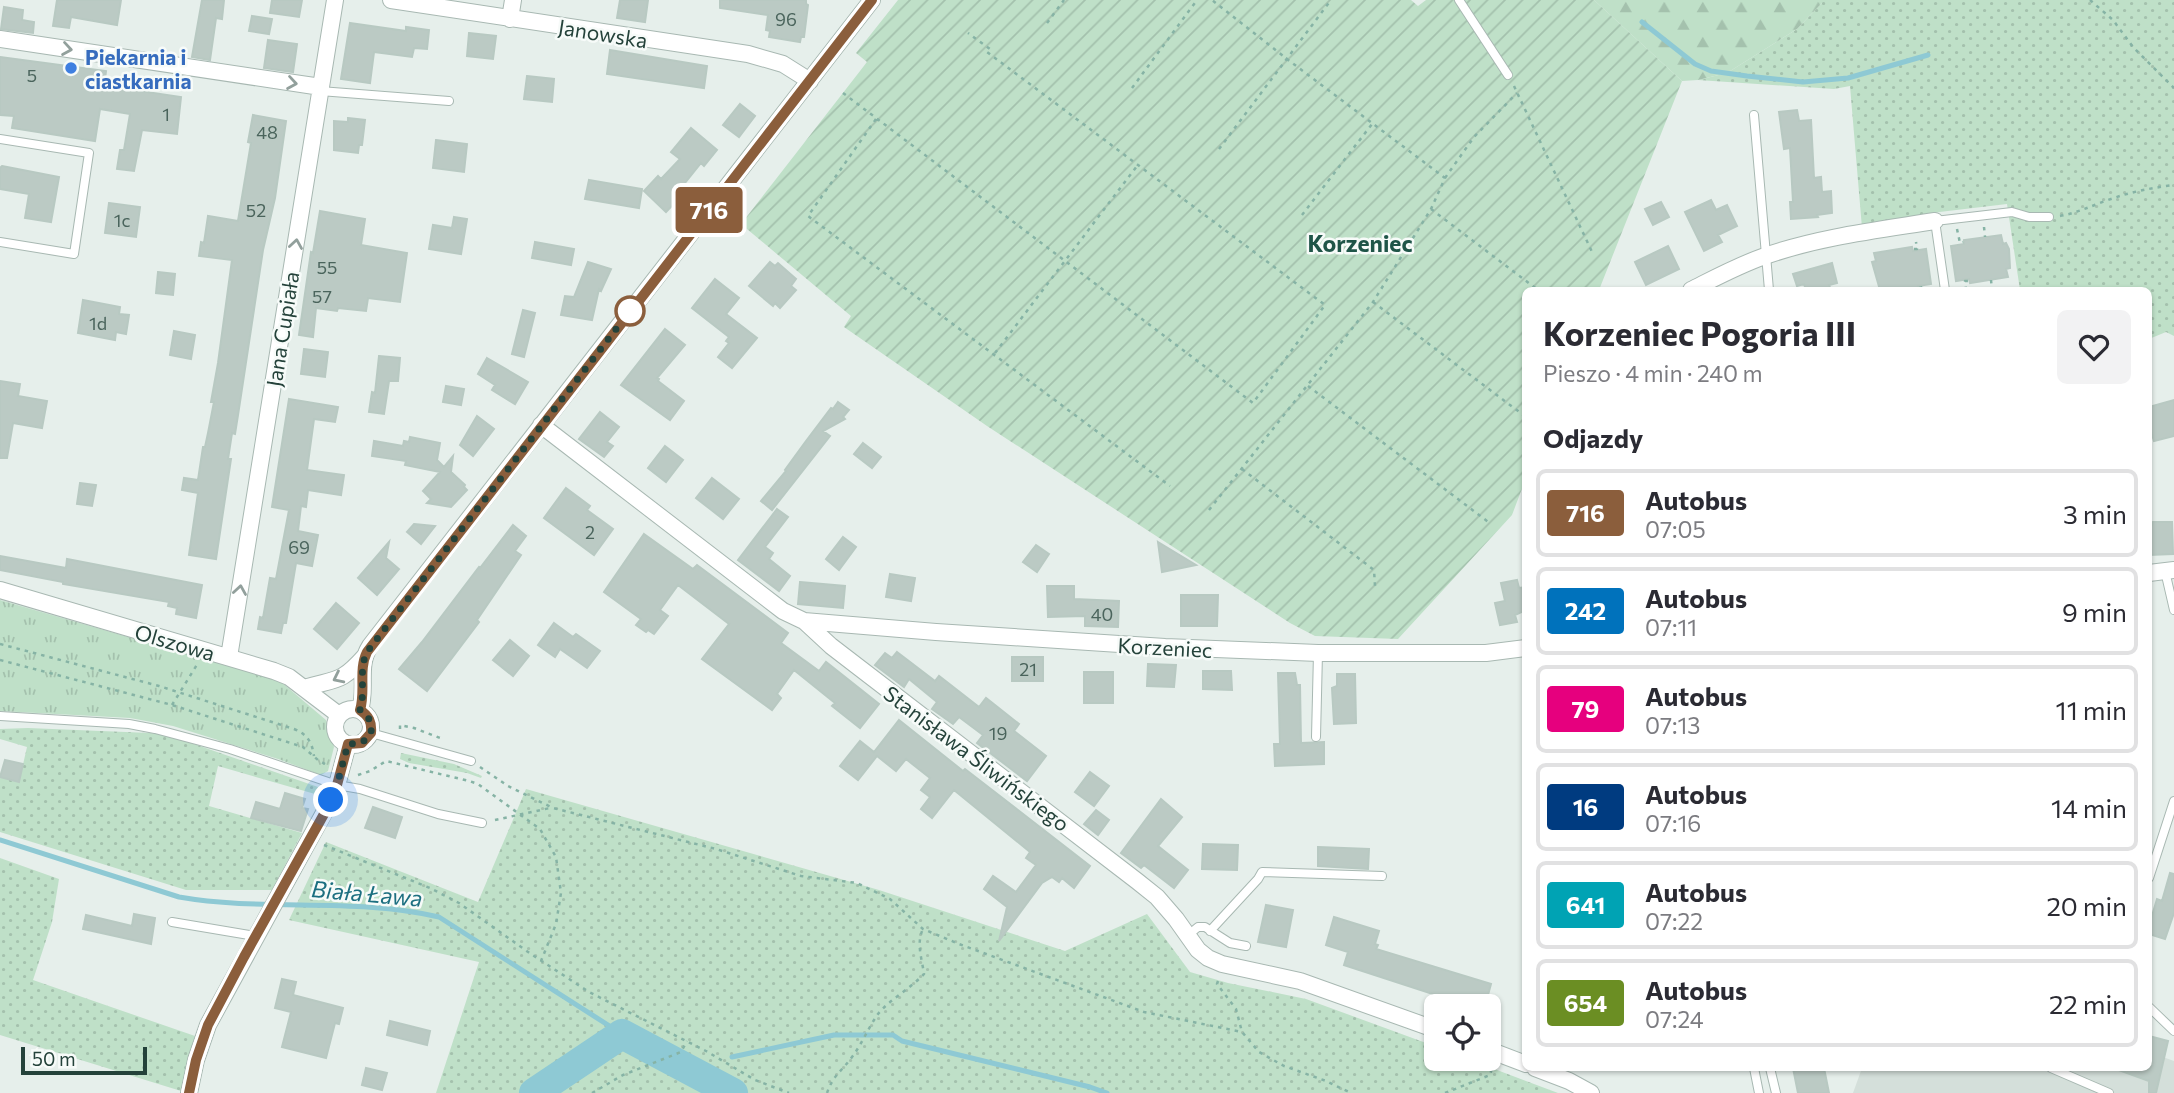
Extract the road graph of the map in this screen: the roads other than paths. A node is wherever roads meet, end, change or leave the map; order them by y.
1 (335, 0) edge
2 (391, 0) edge
3 (513, 0) edge
4 (872, 0) edge
5 (1459, 0) edge
6 (510, 19) junction
7 (0, 39) edge
8 (1508, 75) road end
9 (810, 80) junction
10 (321, 89) junction
11 (449, 101) dead end
12 (1754, 115) dead end
13 (0, 139) edge
14 (2049, 217) road end
15 (1935, 221) junction
16 (0, 243) edge
17 (1766, 255) junction
18 (1697, 287) edge
19 (1769, 287) edge
20 (1945, 287) edge
21 (541, 425) junction
22 (2163, 571) edge
23 (0, 590) edge
24 (2174, 610) edge
25 (804, 621) junction
26 (1522, 648) edge
27 (1318, 653) junction
28 (365, 656) junction
29 (229, 657) junction
30 (304, 688) junction
31 (360, 710) junction
32 (0, 716) edge
33 (339, 716) junction
34 (371, 733) junction
35 (1317, 737) dead end
36 (348, 744) junction
37 (471, 761) road end
38 (337, 785) junction
39 (2174, 802) edge
40 (482, 823) road end
41 (2152, 869) edge
42 (1382, 877) dead end
43 (172, 922) dead end
44 (1210, 931) junction
45 (255, 936) junction
46 (1187, 936) junction
47 (1246, 946) dead end
48 (2152, 1010) edge
49 (1424, 1025) edge
50 (2174, 1031) edge
51 (1501, 1054) edge
52 (1522, 1062) edge
53 (1543, 1071) edge
54 (1755, 1071) edge
55 (1771, 1071) edge
56 (2058, 1071) edge
57 (2086, 1082) junction
58 (189, 1093) edge
59 (1591, 1093) edge
60 (1759, 1093) edge
61 (1776, 1093) edge
62 (2082, 1093) edge
63 (2109, 1093) edge

1 - 10 street, Jana Cupiała
2 - 6 street, Janowska
3 - 6 street
4 - 9 street
5 - 8 lane
6 - 9 street, Janowska
7 -> 10 street
9 - 21 street
10 - 11 lane
29 -> 10 street, Jana Cupiała
12 - 17 lane
13 - 16 lane
14 - 15 lane
15 - 17 street
15 - 20 lane
17 - 18 street
17 - 19 lane
21 - 25 street, Stanisława Śliwińskiego
21 - 28 street
22 - 24 lane
23 - 29 street, Olszowa
25 - 27 street, Korzeniec
25 - 46 street, Stanisława Śliwińskiego
26 - 27 street, Korzeniec
27 - 35 lane
28 -> 30 street
28 - 31 street
29 - 30 street, Olszowa
30 - 33 street, Olszowa
31 - 33 street
31 - 34 street
32 - 38 lane
33 - 36 street
34 - 36 street
34 - 37 lane
36 - 38 street
38 - 40 lane
38 - 45 street
39 - 41 lane
42 - 44 lane
43 - 45 lane
44 - 46 lane
44 - 47 lane
45 - 58 street
46 - 49 street, Stanisława Śliwińskiego
48 - 50 lane
51 - 52 street
53 - 59 street
54 - 60 lane
55 - 61 lane
56 - 57 lane
57 - 62 lane
57 - 63 lane

